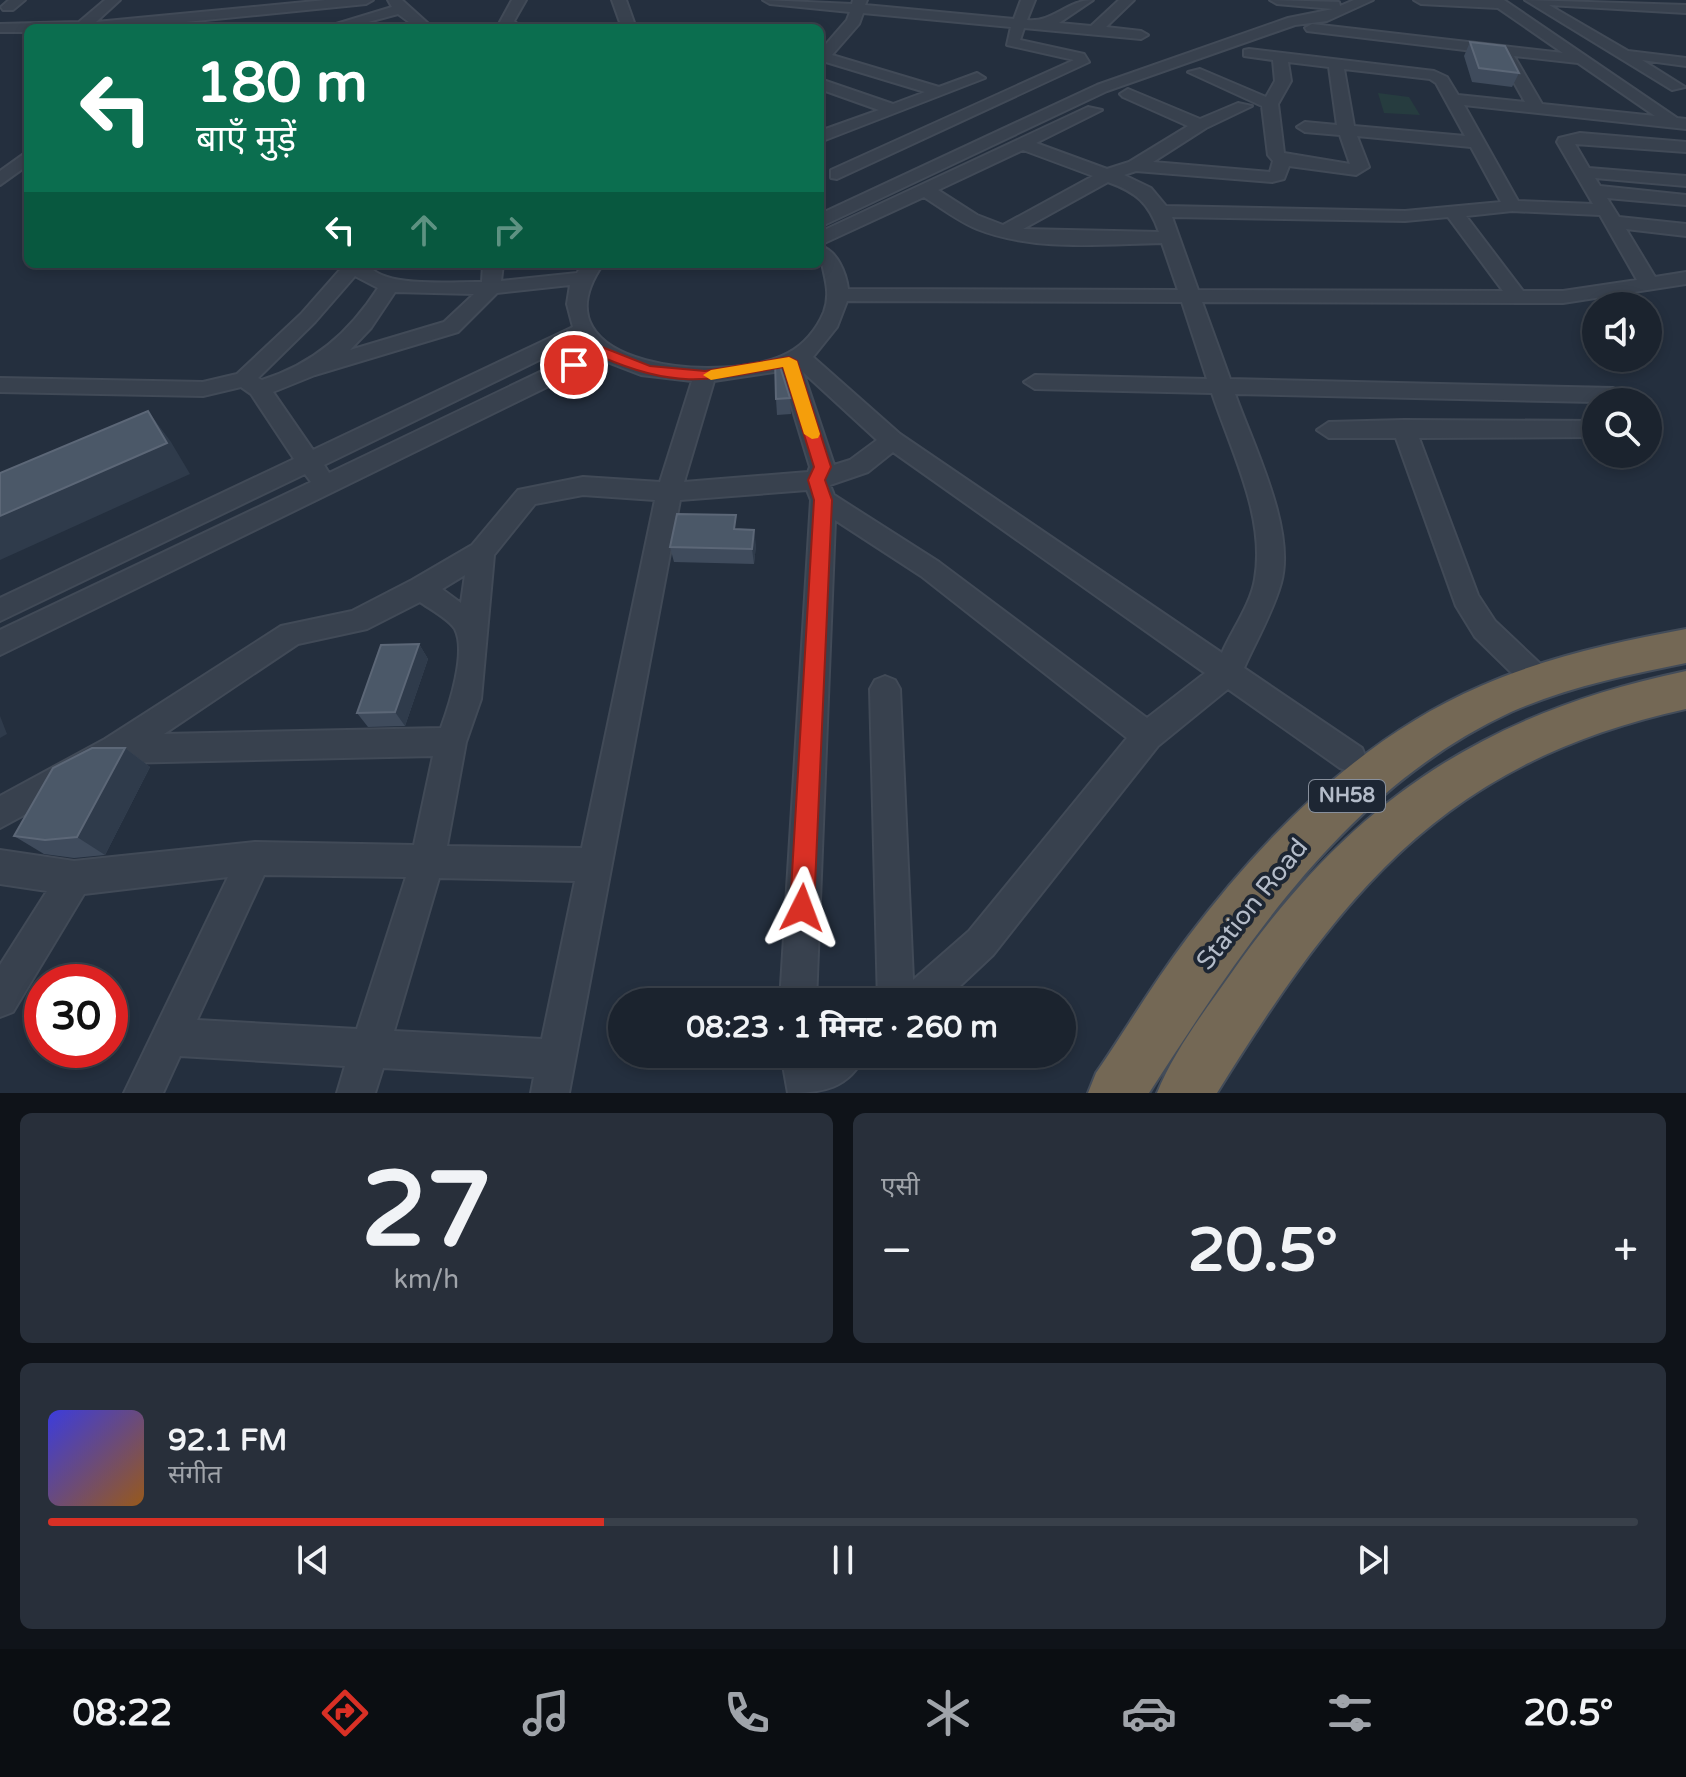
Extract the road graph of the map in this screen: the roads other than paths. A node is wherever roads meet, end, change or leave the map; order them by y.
1 (113, 0) edge
2 (163, 0) edge
3 (366, 0) edge
4 (519, 0) edge
5 (619, 0) edge
6 (770, 0) edge
7 (1086, 0) edge
8 (1127, 0) edge
9 (1277, 0) edge
10 (1366, 0) edge
11 (1421, 0) edge
12 (1536, 0) edge
13 (1678, 0) edge
14 (220, 1) edge
15 (340, 1) edge
16 (790, 1) edge
17 (1497, 1) edge
18 (268, 4) edge
19 (397, 4) edge
20 (860, 4) edge
21 (1020, 4) edge
22 (240, 5) edge
23 (1351, 6) junction
24 (1686, 7) edge
25 (142, 22) junction
26 (185, 22) edge
27 (1018, 22) junction
28 (1317, 23) junction
29 (85, 24) edge
30 (118, 24) edge
31 (260, 24) edge
32 (341, 24) edge
33 (421, 24) edge
34 (507, 24) edge
35 (628, 24) edge
36 (1052, 26) junction
37 (0, 28) edge
38 (24, 28) edge
39 (1097, 28) junction
40 (1141, 35) dead end
41 (1659, 45) dead end
42 (1686, 46) edge
43 (1162, 50) dead end
44 (1504, 51) junction
45 (1249, 53) junction
46 (1615, 53) junction
47 (824, 54) edge
48 (824, 57) edge
49 (1280, 57) junction
50 (1579, 57) junction
51 (1080, 59) junction
52 (1336, 62) junction
53 (1686, 62) edge
54 (1197, 66) junction
55 (977, 78) dead end
56 (824, 85) edge
57 (1677, 87) dead end
58 (940, 92) junction
59 (848, 93) junction
60 (1115, 94) junction
61 (1453, 99) junction
62 (915, 101) junction
63 (824, 102) edge
64 (1270, 104) junction
65 (1244, 106) dead end
66 (895, 110) junction
67 (1542, 113) junction
68 (961, 118) junction
69 (1200, 125) junction
70 (1682, 126) edge
71 (1305, 127) dead end
72 (1346, 130) junction
73 (824, 136) edge
74 (1474, 142) junction
75 (1565, 142) junction
76 (1025, 145) junction
77 (1686, 147) edge
78 (1282, 160) junction
79 (24, 161) edge
80 (824, 166) edge
81 (1135, 166) junction
82 (1580, 172) junction
83 (837, 174) junction
84 (1107, 175) junction
85 (0, 180) edge
86 (1686, 181) edge
87 (927, 191) junction
88 (1592, 191) junction
89 (871, 194) junction
90 (1686, 200) edge
91 (892, 206) junction
92 (1512, 206) junction
93 (1161, 211) junction
94 (1453, 211) junction
95 (1608, 216) junction
96 (824, 219) edge
97 (1686, 230) edge
98 (1005, 232) junction
99 (824, 237) edge
100 (1170, 237) junction
101 (824, 256) edge
102 (353, 268) edge
103 (360, 268) edge
104 (493, 268) edge
105 (588, 271) edge
106 (1686, 278) edge
107 (1649, 283) junction
108 (389, 286) junction
109 (491, 288) junction
110 (840, 295) junction
111 (1517, 296) junction
112 (1192, 298) junction
113 (582, 331) junction
114 (602, 351) junction
115 (794, 358) junction
116 (307, 370) junction
117 (705, 376) junction
118 (1035, 382) dead end
119 (251, 384) junction
120 (0, 385) edge
121 (1220, 385) junction
122 (1582, 394) edge
123 (1404, 428) junction
124 (1582, 429) edge
125 (1329, 430) dead end
126 (892, 440) junction
127 (309, 462) junction
128 (327, 487) junction
129 (820, 490) junction
130 (669, 492) junction
131 (481, 552) junction
132 (422, 588) junction
133 (0, 610) edge
134 (471, 640) junction
135 (0, 643) edge
136 (1686, 646) edge
137 (1686, 661) edge
138 (1228, 672) junction
139 (1686, 679) edge
140 (1539, 681) junction
141 (885, 689) dead end
142 (1686, 690) edge
143 (1147, 736) junction
144 (451, 742) junction
145 (116, 749) junction
146 (1351, 758) dead end
147 (0, 813) edge
148 (255, 858) junction
149 (428, 860) junction
150 (597, 865) junction
151 (0, 867) edge
152 (74, 878) junction
153 (1291, 893) junction
154 (1236, 919) junction
155 (1278, 956) junction
156 (799, 988) edge
157 (896, 988) edge
158 (931, 988) edge
159 (0, 999) edge
160 (170, 1037) junction
161 (371, 1047) junction
162 (553, 1076) edge
163 (143, 1093) edge
164 (356, 1093) edge
165 (1116, 1093) edge
166 (1185, 1093) edge

1 - 29 street
2 - 25 street
3 - 15 street
4 - 34 street
5 - 35 street
6 - 16 street
7 - 36 street
8 - 39 street
9 - 23 street
10 - 23 street
11 - 17 street
12 - 17 street
12 - 24 street
12 - 46 street
13 - 24 street
14 - 22 street
15 - 18 street
16 - 20 street
17 - 50 street
18 - 22 street
19 - 32 street
19 - 33 street
20 - 27 street
20 - 47 street
21 - 27 street
22 - 26 street
22 - 31 street
23 - 28 street
25 - 26 street
25 - 30 street
27 - 36 street
27 - 51 street
28 - 44 street
28 - 45 street
28 - 54 street
36 - 39 street
36 - 51 street
37 - 38 street
39 - 40 street
41 - 42 street
43 - 54 street
44 - 50 street
44 - 67 street
45 - 49 street
45 - 54 street
46 - 50 street
46 - 53 street
46 - 57 street
48 - 58 street
49 - 52 street
49 - 64 street
50 - 70 street
51 - 60 street
51 - 68 street
52 - 61 street
52 - 72 street
54 - 60 street
54 - 60 street
54 - 64 street
55 - 58 street
56 - 59 street
58 - 62 street
59 - 63 street
59 - 66 street
60 - 69 street
60 - 76 street
60 - 89 street
61 - 67 street
61 - 74 street
62 - 66 street
62 - 68 street
64 - 78 street
65 - 69 street
66 - 73 street
67 - 70 street
67 - 75 street
68 - 83 street
69 - 81 street
71 - 72 street
72 - 74 street
72 - 78 street
74 - 92 street
75 - 77 street
75 - 82 street
76 - 84 street
76 - 87 street
78 - 81 street
79 - 85 street
80 - 83 street
81 - 84 street
82 - 86 street
82 - 88 street
83 - 89 street
84 - 93 street
84 - 98 street
87 - 91 street
87 - 98 street
88 - 90 street
88 - 95 street
89 - 91 street
89 - 96 street
91 - 99 street
92 - 94 street
92 - 95 street
93 - 94 street
93 - 100 street
94 - 111 street
95 - 97 street
95 - 107 street
98 - 100 street
100 - 112 street
101 - 110 street
102 - 119 street
103 - 108 street
104 - 109 street
105 - 109 street
105 - 113 street
106 - 107 street
107 - 111 street
108 - 109 street
108 - 116 street
109 - 116 street
110 - 112 street
110 - 115 street
111 - 112 street
112 - 121 street
113 - 114 street
113 - 127 street
114 - 117 street
114 - 128 street
115 - 117 street
115 - 126 street
115 - 129 street
116 - 119 street
117 - 130 street
118 - 121 street
119 - 120 street
119 - 127 street
121 - 122 street
121 - 138 street
123 - 124 street
123 - 125 street
123 - 140 street
126 - 129 street
126 - 138 street
127 - 128 street
127 - 133 street
128 - 135 street
129 - 130 street
129 - 143 street
129 - 156 street
130 - 131 street
130 - 150 street
131 - 132 street
131 - 134 street
132 - 134 street
132 - 145 street
134 - 144 street
136 - 140 highway, Station Road / NH58
137 - 153 highway
138 - 143 street
138 - 146 street
139 - 153 highway
140 - 154 highway, Station Road / NH58
141 - 157 street
142 - 155 highway, NH58
143 - 158 street
144 - 145 street
144 - 149 street
145 - 147 street
148 - 149 street
148 - 152 street
148 - 160 street
149 - 150 street
149 - 161 street
150 - 162 street
151 - 152 street
152 - 159 street
153 - 154 highway
153 - 155 highway
154 - 165 highway, Station Road / NH58
155 - 166 highway, NH58
160 - 161 street
160 - 163 street
161 - 162 street
161 - 164 street

